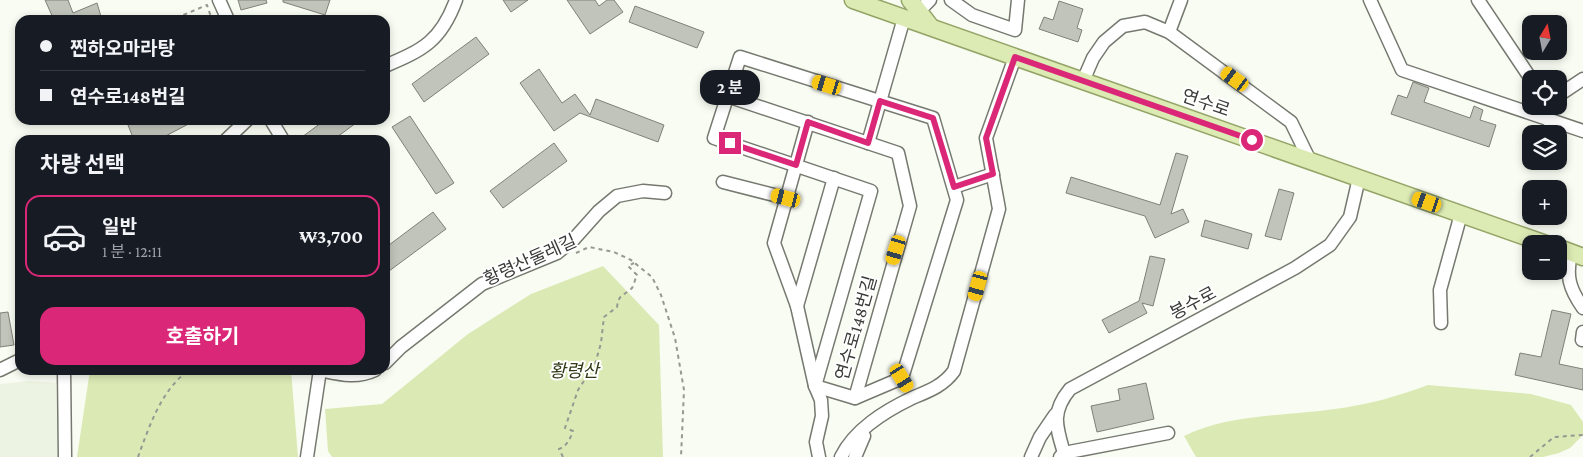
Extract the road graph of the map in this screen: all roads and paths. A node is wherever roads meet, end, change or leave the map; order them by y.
1 (219, 0) edge
2 (456, 0) edge
3 (853, 0) edge
4 (930, 0) edge
5 (951, 0) edge
6 (1018, 0) edge
7 (1180, 0) edge
8 (1370, 0) edge
9 (1478, 0) edge
10 (911, 10) edge
11 (183, 15) edge
12 (210, 15) edge
13 (226, 15) edge
14 (1169, 32) junction
15 (1015, 57) junction
16 (390, 64) edge
17 (1524, 70) edge
18 (1583, 79) edge
19 (1083, 81) junction
20 (1567, 90) edge
21 (727, 96) junction
22 (880, 101) junction
23 (1549, 115) edge
24 (1550, 121) junction
25 (808, 122) junction
26 (242, 125) edge
27 (1583, 131) edge
28 (231, 135) edge
29 (868, 143) junction
30 (1310, 161) junction
31 (796, 165) junction
32 (993, 174) junction
33 (834, 178) junction
34 (1359, 178) junction
35 (723, 182) dead end
36 (954, 187) junction
37 (665, 193) dead end
38 (786, 198) junction
39 (1461, 214) junction
40 (1522, 236) edge
41 (1571, 253) edge
42 (572, 255) dead end
43 (634, 263) junction
44 (797, 306) junction
45 (1583, 308) edge
46 (1441, 323) dead end
47 (390, 358) edge
48 (15, 362) edge
49 (0, 370) edge
50 (64, 375) edge
51 (184, 375) edge
52 (319, 375) edge
53 (342, 375) edge
54 (356, 375) edge
55 (902, 378) junction
56 (815, 386) junction
57 (854, 398) junction
58 (914, 398) junction
59 (1055, 415) junction
60 (869, 425) junction
61 (1168, 433) dead end
62 (1583, 436) edge
63 (1062, 455) edge
64 (65, 457) edge
65 (138, 457) edge
66 (307, 457) edge
67 (563, 457) edge
68 (681, 457) edge
69 (819, 457) edge
70 (841, 457) edge
71 (855, 457) edge
72 (1031, 457) edge
73 (1530, 457) edge

1 - 13 street
2 - 16 street
3 - 10 main road
4 - 10 street
5 - 6 street
7 - 14 street
8 - 24 street
9 - 17 street
10 - 15 main road, 연수로
10 - 22 street
11 - 12 path
14 - 19 street
14 - 30 street
15 - 19 main road, 연수로
15 - 32 street
18 - 20 street
19 - 30 main road, 연수로
21 - 22 street, 연수로148번길
21 - 25 street, 연수로148번길
21 - 31 street, 연수로148번길
22 - 29 street
22 - 36 street, 연수로148번길
23 - 24 street
24 - 27 street
25 - 29 street, 연수로148번길
25 - 31 street, 연수로148번길
26 - 28 street
29 - 57 street, 연수로148번길
30 - 34 main road, 연수로
31 - 33 street, 연수로148번길
31 - 38 street, 연수로148번길
32 - 36 street
32 - 58 street
33 - 44 street, 연수로148번길
33 - 56 street, 연수로148번길
34 - 39 main road, 연수로
34 - 59 street, 봉수로
35 - 38 street
36 - 55 street, 연수로148번길
37 - 47 street
38 - 44 street, 연수로148번길
39 - 40 main road, 연수로
39 - 46 street
41 - 45 street
42 - 43 path, 황령산둘레길
43 - 67 path
43 - 68 path, 황령산둘레길
44 - 56 street, 연수로148번길
48 - 49 street
50 - 64 street
51 - 65 path
52 - 66 street
53 - 54 street
55 - 57 street, 연수로148번길
55 - 58 street
56 - 57 street, 연수로148번길
56 - 69 street, 연수로148번길
58 - 60 street
59 - 63 street
59 - 72 street, 봉수로
60 - 70 street
60 - 71 street
61 - 63 street
62 - 73 path

